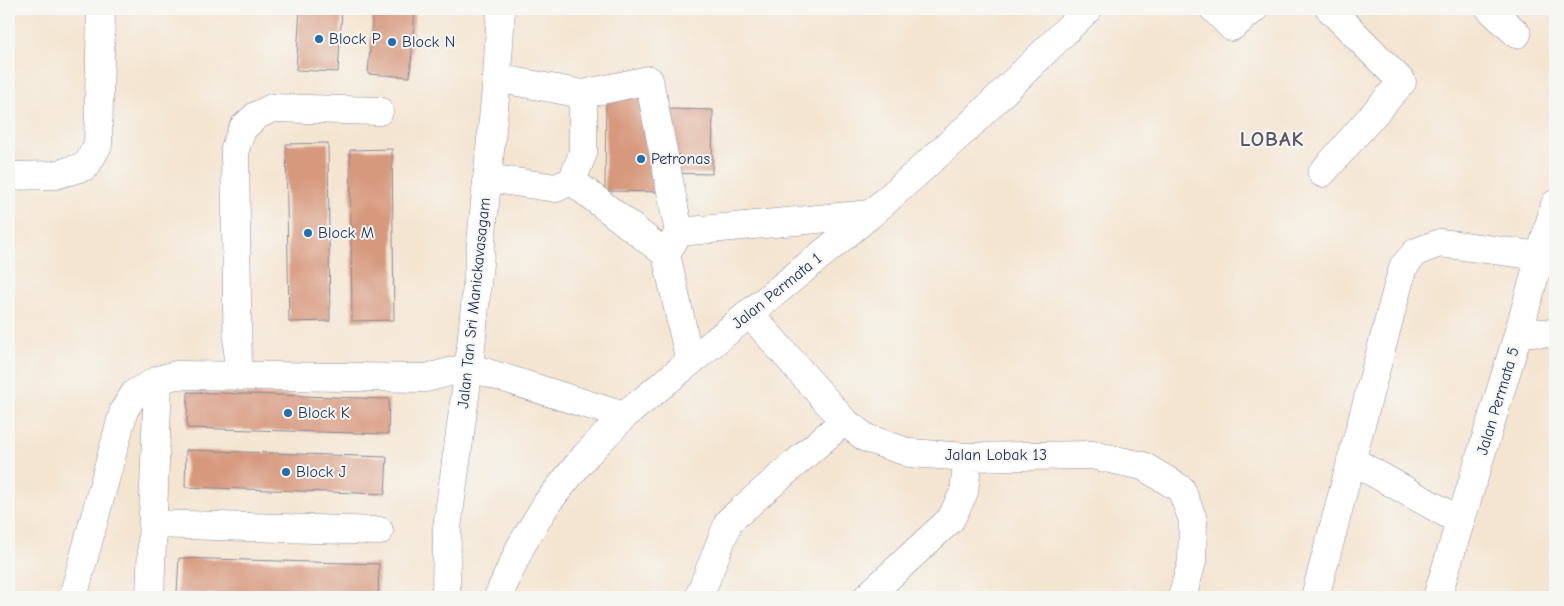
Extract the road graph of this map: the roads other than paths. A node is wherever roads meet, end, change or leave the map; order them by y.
1 (101, 9) edge
2 (501, 9) edge
3 (1088, 9) edge
4 (1214, 9) edge
5 (1254, 9) edge
6 (1330, 9) edge
7 (1490, 9) edge
8 (1517, 34) dead end
9 (496, 78) junction
10 (583, 94) junction
11 (379, 111) dead end
12 (1322, 173) dead end
13 (9, 176) edge
14 (487, 178) junction
15 (572, 181) junction
16 (1555, 204) edge
17 (871, 214) junction
18 (672, 242) junction
19 (1541, 256) junction
20 (749, 313) junction
21 (1520, 331) junction
22 (1555, 334) edge
23 (690, 362) junction
24 (469, 367) junction
25 (238, 376) junction
26 (158, 380) junction
27 (624, 416) junction
28 (844, 421) junction
29 (968, 457) junction
30 (1352, 460) junction
31 (1460, 521) junction
32 (152, 524) junction
33 (379, 531) dead end
34 (73, 597) edge
35 (150, 597) edge
36 (446, 597) edge
37 (498, 597) edge
38 (699, 597) edge
39 (867, 597) edge
40 (1182, 597) edge
41 (1315, 597) edge
42 (1437, 597) edge

1 - 13 street
2 - 9 street, Jalan Tan Sri Manickavasagam
3 - 17 street, Jalan Permata 1
4 - 5 street
6 - 12 street
7 - 8 street
9 - 10 street
9 - 14 street, Jalan Tan Sri Manickavasagam
10 - 15 street
10 - 18 street
11 - 25 street
14 - 15 street
14 - 24 street, Jalan Tan Sri Manickavasagam
15 - 18 street
16 - 19 street, Jalan Permata 5
17 - 18 street
17 - 20 street, Jalan Permata 1
18 - 23 street
19 - 21 street, Jalan Permata 5
19 - 30 street
20 - 23 street, Jalan Permata 1
20 - 28 street, Jalan Lobak 13
21 - 22 street
21 - 31 street, Jalan Permata 5
23 - 27 street, Jalan Permata 1
24 - 25 street
24 - 27 street
24 - 36 street, Jalan Tan Sri Manickavasagam
25 - 26 street
26 - 32 street
26 - 34 street
27 - 37 street, Jalan Permata 1
28 - 29 street, Jalan Lobak 13
28 - 38 street
29 - 39 street
29 - 40 street, Jalan Lobak 13
30 - 31 street
30 - 41 street
31 - 42 street, Jalan Permata 5
32 - 33 street
32 - 35 street

